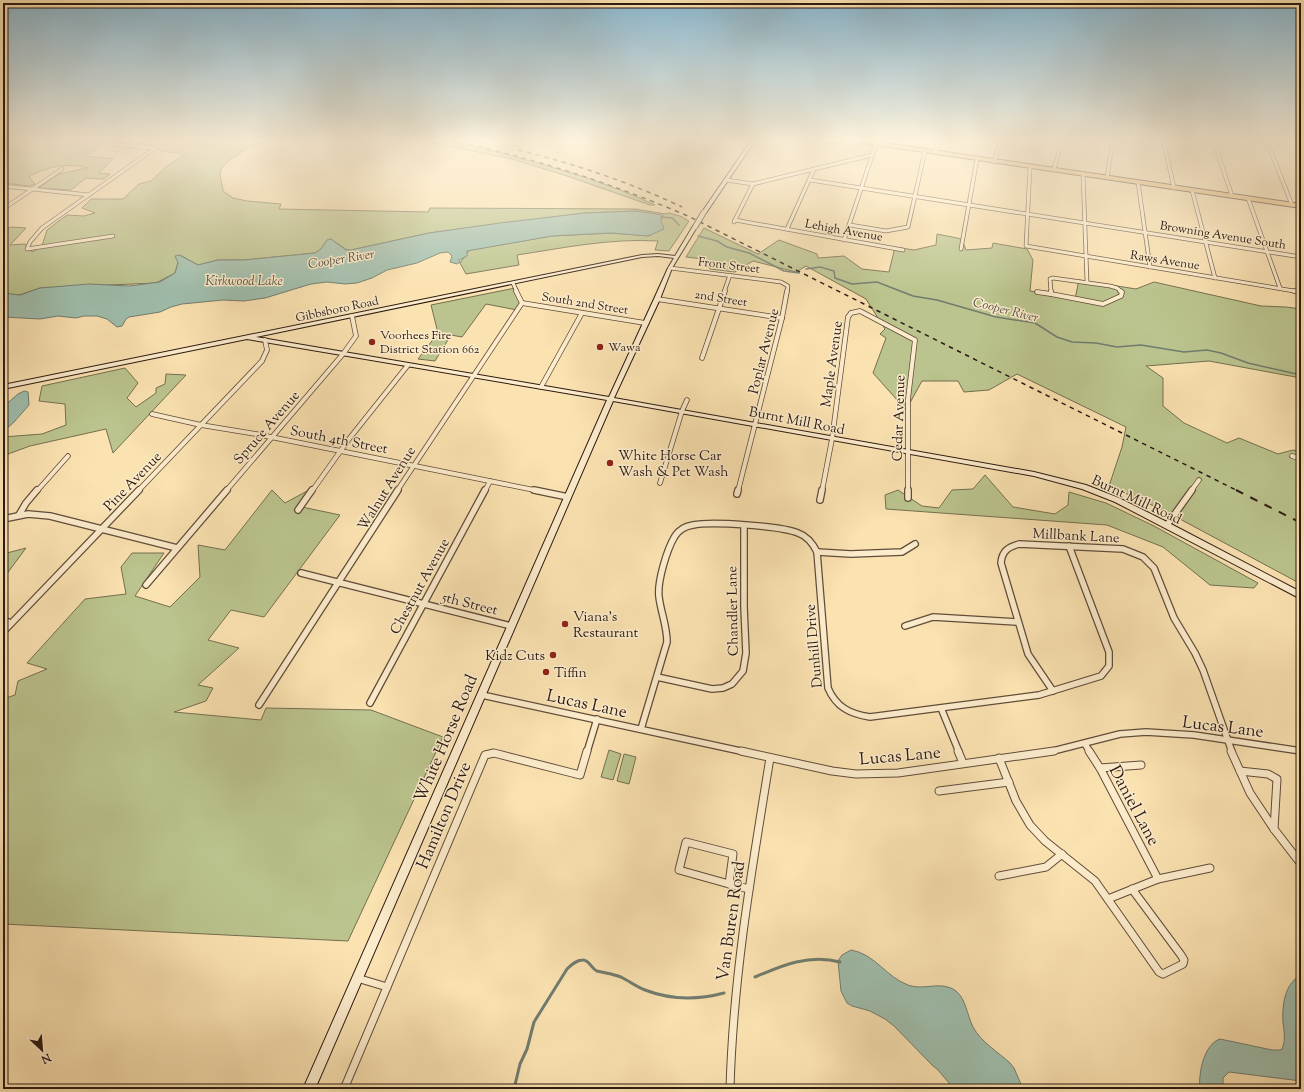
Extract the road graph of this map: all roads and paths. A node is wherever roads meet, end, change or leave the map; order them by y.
1 (30, 190) edge
2 (49, 190) edge
3 (96, 190) edge
4 (719, 190) edge
5 (750, 190) edge
6 (805, 190) edge
7 (861, 190) edge
8 (879, 190) edge
9 (916, 190) edge
10 (971, 190) edge
11 (1028, 190) edge
12 (1084, 190) edge
13 (1139, 190) edge
14 (1192, 190) joint
15 (1230, 190) edge
16 (1286, 190) edge
17 (89, 195) junction
18 (915, 196) junction
19 (1232, 196) junction
20 (1248, 198) junction
21 (968, 204) junction
22 (1292, 205) junction
23 (1301, 206) edge
24 (3, 209) edge
25 (1026, 213) junction
26 (1085, 223) junction
27 (850, 225) junction
28 (787, 229) junction
29 (1145, 232) junction
30 (113, 236) dead end
31 (844, 240) junction
32 (1205, 241) junction
33 (961, 249) dead end
34 (903, 250) dead end
35 (1267, 251) junction
36 (652, 255) junction
37 (675, 257) junction
38 (1086, 257) junction
39 (1301, 257) edge
40 (670, 266) junction
41 (1150, 267) junction
42 (730, 275) junction
43 (1215, 278) junction
44 (1087, 282) junction
45 (513, 283) junction
46 (785, 283) joint
47 (1280, 288) junction
48 (1037, 292) dead end
49 (1301, 292) edge
50 (1050, 294) junction
51 (657, 299) junction
52 (522, 304) junction
53 (720, 308) junction
54 (860, 311) joint
55 (582, 313) junction
56 (352, 316) junction
57 (782, 318) junction
58 (645, 322) junction
59 (247, 337) junction
60 (265, 340) junction
61 (343, 354) junction
62 (702, 358) dead end
63 (408, 365) junction
64 (472, 376) junction
65 (3, 387) edge
66 (541, 387) junction
67 (611, 399) junction
68 (687, 400) dead end
69 (682, 410) junction
70 (152, 414) dead end
71 (756, 424) junction
72 (201, 425) junction
73 (272, 437) junction
74 (832, 439) junction
75 (341, 451) junction
76 (906, 452) junction
77 (68, 456) dead end
78 (1292, 456) dead end
79 (1301, 459) edge
80 (413, 466) junction
81 (1199, 480) dead end
82 (490, 481) junction
83 (660, 483) dead end
84 (737, 494) dead end
85 (568, 497) junction
86 (908, 498) dead end
87 (820, 500) dead end
88 (298, 510) dead end
89 (19, 515) junction
90 (3, 520) edge
91 (1167, 525) junction
92 (744, 527) junction
93 (102, 529) junction
94 (915, 544) dead end
95 (1070, 546) junction
96 (177, 548) junction
97 (817, 552) junction
98 (301, 573) dead end
99 (340, 583) junction
100 (146, 585) dead end
101 (1301, 596) edge
102 (422, 604) junction
103 (3, 620) edge
104 (1017, 622) junction
105 (12, 623) junction
106 (511, 626) junction
107 (904, 626) dead end
108 (3, 632) edge
109 (656, 677) junction
110 (1053, 690) junction
111 (482, 695) junction
112 (370, 703) dead end
113 (259, 705) dead end
114 (941, 708) junction
115 (597, 719) junction
116 (641, 729) junction
117 (1228, 740) junction
118 (1085, 744) junction
119 (1301, 751) edge
120 (770, 758) junction
121 (999, 758) junction
122 (964, 763) junction
123 (1141, 765) dead end
124 (1100, 768) junction
125 (1240, 771) junction
126 (1009, 782) junction
127 (939, 791) dead end
128 (1274, 830) junction
129 (1293, 853) junction
130 (1062, 854) junction
131 (1301, 856) edge
132 (1301, 864) edge
133 (1210, 868) dead end
134 (999, 876) dead end
135 (1158, 879) junction
136 (729, 884) junction
137 (1132, 888) junction
138 (749, 889) junction
139 (1108, 899) junction
140 (357, 978) junction
141 (387, 987) junction
142 (309, 1089) edge
143 (344, 1089) edge
144 (730, 1089) edge

1 - 24 street
2 - 17 street
3 - 17 street
4 - 37 main road, White Horse Road, bridge
5 - 28 street, Lehigh Avenue
6 - 28 street
7 - 27 street
8 - 18 street, Browning Avenue South
9 - 18 street
10 - 21 street
11 - 25 street
12 - 26 street
13 - 29 street
14 - 19 highway
14 - 32 street
15 - 19 street
16 - 22 street
17 - 30 street
18 - 21 street, Browning Avenue South
18 - 27 street
19 - 20 highway
20 - 22 highway
20 - 35 street
21 - 25 street, Browning Avenue South
21 - 33 street
22 - 23 highway
25 - 26 street, Browning Avenue South
25 - 38 street, Raws Avenue
26 - 29 street, Browning Avenue South
26 - 38 street
27 - 31 street
28 - 31 street, Lehigh Avenue
29 - 32 street, Browning Avenue South
29 - 41 street
31 - 34 street, Lehigh Avenue
32 - 35 street, Browning Avenue South
32 - 43 street
35 - 39 street, Browning Avenue South
35 - 47 street
36 - 37 main road, Gibbsboro Road
36 - 40 main road
36 - 45 main road, Gibbsboro Road
37 - 40 main road, White Horse Road
38 - 41 street, Raws Avenue
38 - 44 street
40 - 42 street, Front Street
40 - 51 main road, White Horse Road
41 - 43 street, Raws Avenue
42 - 46 street, Front Street
42 - 53 street
43 - 47 street, Raws Avenue
44 - 50 street
44 - 50 street
45 - 52 street
45 - 56 main road, Gibbsboro Road
46 - 57 street, Poplar Avenue
47 - 49 street, Raws Avenue
48 - 50 street
51 - 53 street, 2nd Street
51 - 58 main road, White Horse Road
52 - 55 street, South 2nd Street
52 - 64 street, Walnut Avenue
53 - 57 street, 2nd Street
53 - 62 street
54 - 74 street, Maple Avenue
54 - 76 street, Cedar Avenue
55 - 58 street, South 2nd Street
55 - 66 street
56 - 59 main road, Gibbsboro Road
56 - 61 street, Spruce Avenue
57 - 71 street, Poplar Avenue
58 - 67 main road, White Horse Road
59 - 60 main road, Burnt Mill Road
59 - 65 main road, Gibbsboro Road
60 - 61 main road, Burnt Mill Road
60 - 72 street, Pine Avenue
61 - 63 main road, Burnt Mill Road
61 - 73 street, Spruce Avenue
63 - 64 main road, Burnt Mill Road
63 - 75 street
64 - 66 main road, Burnt Mill Road
64 - 80 street, Walnut Avenue
66 - 67 main road, Burnt Mill Road
67 - 69 main road, Burnt Mill Road
67 - 85 main road, White Horse Road
68 - 69 street
69 - 71 main road, Burnt Mill Road
69 - 83 street
70 - 72 street, South 4th Street
71 - 74 main road, Burnt Mill Road
71 - 84 street, Poplar Avenue
72 - 73 street, South 4th Street
72 - 93 street, Pine Avenue
73 - 75 street, South 4th Street
73 - 96 street, Spruce Avenue
74 - 76 main road, Burnt Mill Road
74 - 87 street, Maple Avenue
75 - 80 street, South 4th Street
75 - 88 street
76 - 86 street, Cedar Avenue
76 - 91 main road, Burnt Mill Road
77 - 89 street
78 - 79 street
80 - 82 street, South 4th Street
80 - 99 street, Walnut Avenue
81 - 91 street
82 - 85 street, South 4th Street
82 - 102 street, Chestnut Avenue
85 - 106 main road, White Horse Road
89 - 90 street
89 - 93 street
91 - 101 main road, Burnt Mill Road
92 - 97 street
92 - 109 street
92 - 109 street, Chandler Lane
93 - 96 street
93 - 105 street, Pine Avenue
94 - 97 street
95 - 104 street, Millbank Lane
95 - 110 street, Dunhill Drive
95 - 117 street, Millbank Lane
96 - 100 street, Spruce Avenue
97 - 114 street, Dunhill Drive
98 - 99 street, 5th Street
99 - 102 street, 5th Street
99 - 113 street, Walnut Avenue
102 - 106 street, 5th Street
102 - 112 street, Chestnut Avenue
103 - 105 street
104 - 107 street
104 - 110 street, Millbank Lane
105 - 108 street, Pine Avenue
106 - 111 main road, White Horse Road
109 - 116 street
110 - 114 street, Dunhill Drive
111 - 115 street, Lucas Lane
111 - 140 main road, White Horse Road
114 - 122 street
115 - 116 street, Lucas Lane
115 - 141 street, Hamilton Drive
116 - 120 street, Lucas Lane
117 - 118 street, Lucas Lane
117 - 119 street, Lucas Lane
117 - 125 street, Millbank Lane
118 - 121 street, Lucas Lane
118 - 124 street, Daniel Lane
120 - 122 street, Lucas Lane
120 - 138 street, Van Buren Road
121 - 122 street, Lucas Lane
121 - 126 street
123 - 124 street
124 - 135 street, Daniel Lane
125 - 128 street, Millbank Lane
125 - 128 street
126 - 127 street
126 - 130 street
128 - 129 street, Millbank Lane
129 - 131 street
129 - 132 street, Millbank Lane
130 - 134 street
130 - 139 street
133 - 135 street
135 - 137 street
136 - 136 street
136 - 138 street
137 - 139 street
137 - 139 street
138 - 144 street, Van Buren Road
140 - 141 street
140 - 142 main road, White Horse Road
141 - 143 street, Hamilton Drive

